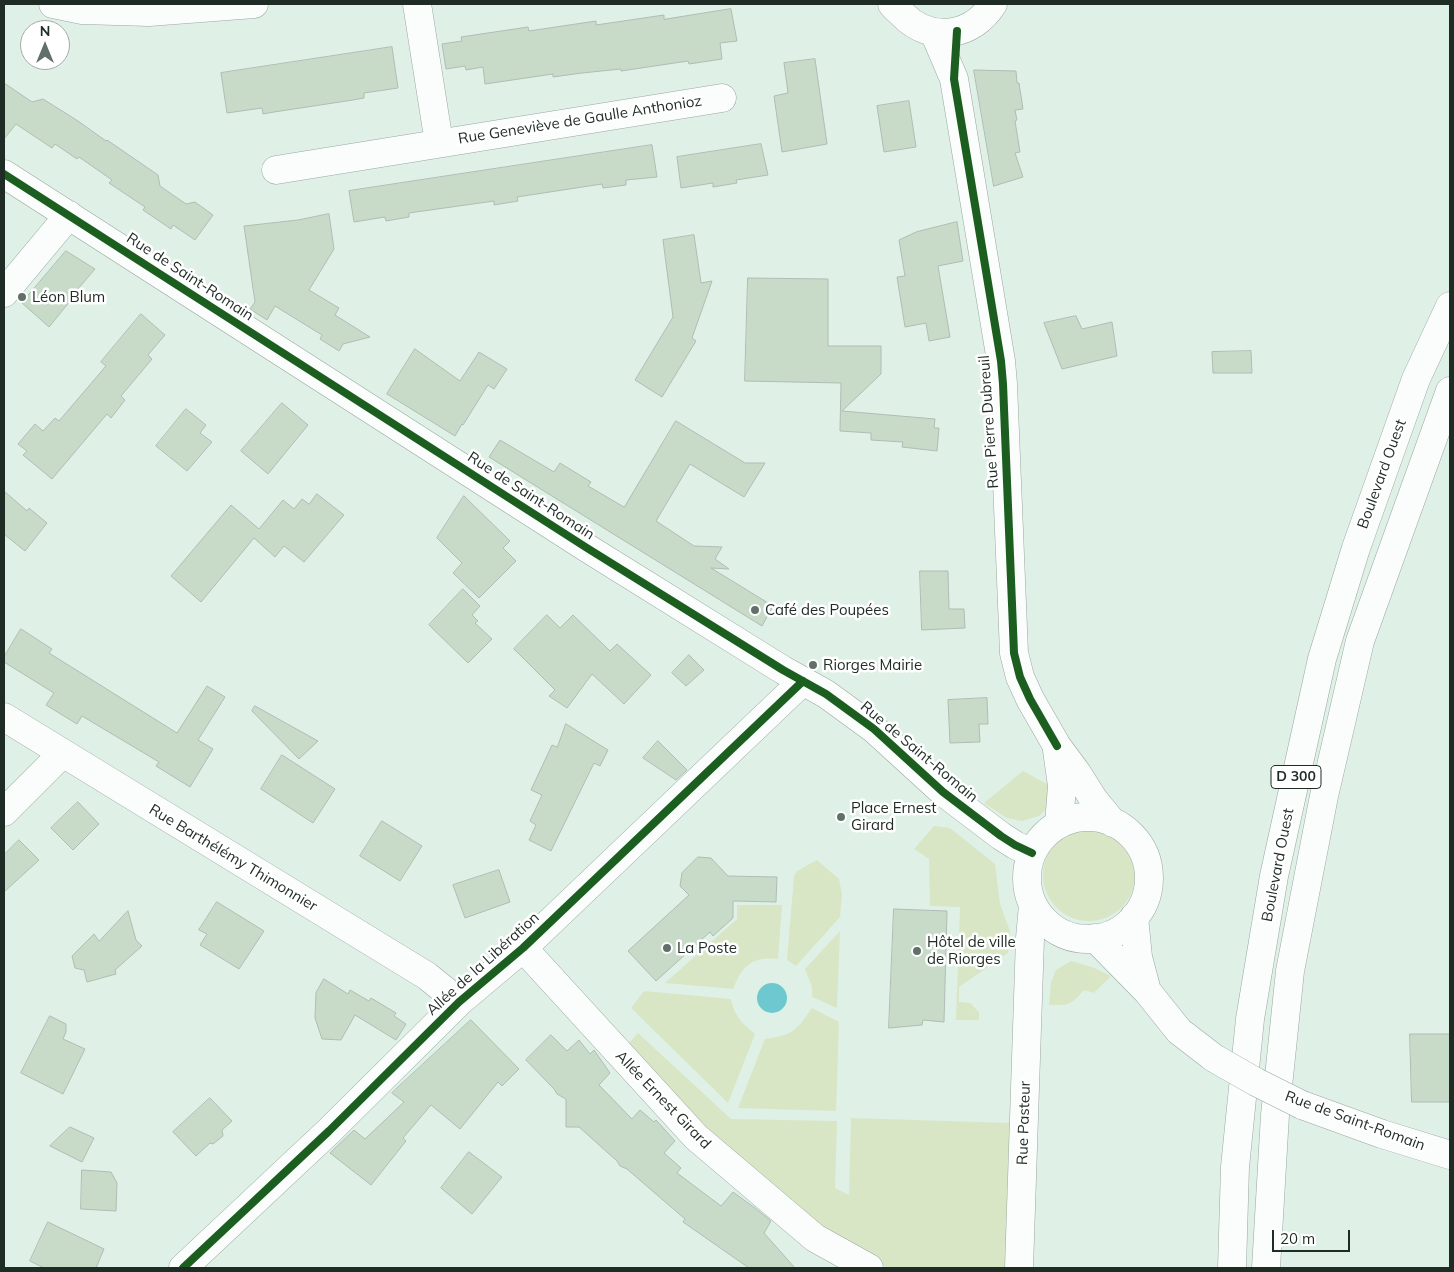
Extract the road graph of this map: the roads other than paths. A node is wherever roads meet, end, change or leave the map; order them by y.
1 (52, 4) edge
2 (254, 4) edge
3 (417, 4) edge
4 (892, 4) edge
5 (993, 4) edge
6 (946, 32) junction
7 (722, 98) dead end
8 (439, 143) junction
9 (276, 170) dead end
10 (4, 174) edge
11 (69, 216) junction
12 (4, 292) edge
13 (1450, 306) edge
14 (1450, 391) edge
15 (802, 681) junction
16 (4, 717) edge
17 (1057, 746) junction
18 (62, 754) junction
19 (4, 812) edge
20 (1113, 823) junction
21 (1059, 824) junction
22 (1032, 853) junction
23 (1033, 906) junction
24 (1134, 917) junction
25 (1083, 937) junction
26 (523, 948) junction
27 (1029, 977) junction
28 (1147, 991) junction
29 (459, 1002) junction
30 (1450, 1155) edge
31 (183, 1268) edge
32 (869, 1268) edge
33 (1019, 1268) edge
34 (1232, 1268) edge
35 (1266, 1268) edge

1 - 2 street
3 - 8 street, Rue Geneviève de Gaulle Anthonioz
4 - 6 street
5 - 6 street
6 - 17 street, Rue Pierre Dubreuil
7 - 8 street, Rue Geneviève de Gaulle Anthonioz
8 - 9 street, Rue Geneviève de Gaulle Anthonioz
10 - 11 street, Rue de Saint-Romain
11 - 12 street
11 - 15 street, Rue de Saint-Romain
13 - 34 street, Boulevard Ouest / D 300
14 - 35 street, D 300
15 - 22 street, Rue de Saint-Romain
15 - 26 street, Allée de la Libération
16 - 18 street, Rue Barthélémy Thimonnier
17 - 20 street, Rue Pierre Dubreuil
17 - 21 street, Rue Pierre Dubreuil
18 - 19 street
18 - 29 street, Rue Barthélémy Thimonnier
20 - 21 street
20 - 24 street
21 - 22 street
22 - 23 street
23 - 25 street
23 - 27 street, Rue Pasteur
24 - 25 street
24 - 28 street, Rue de Saint-Romain
25 - 27 street
25 - 28 street, Rue de Saint-Romain
26 - 29 street, Allée de la Libération
26 - 32 street, Allée Ernest Girard
27 - 33 street, Rue Pasteur
28 - 30 street, Rue de Saint-Romain, bridge
29 - 31 street, Allée de la Libération

